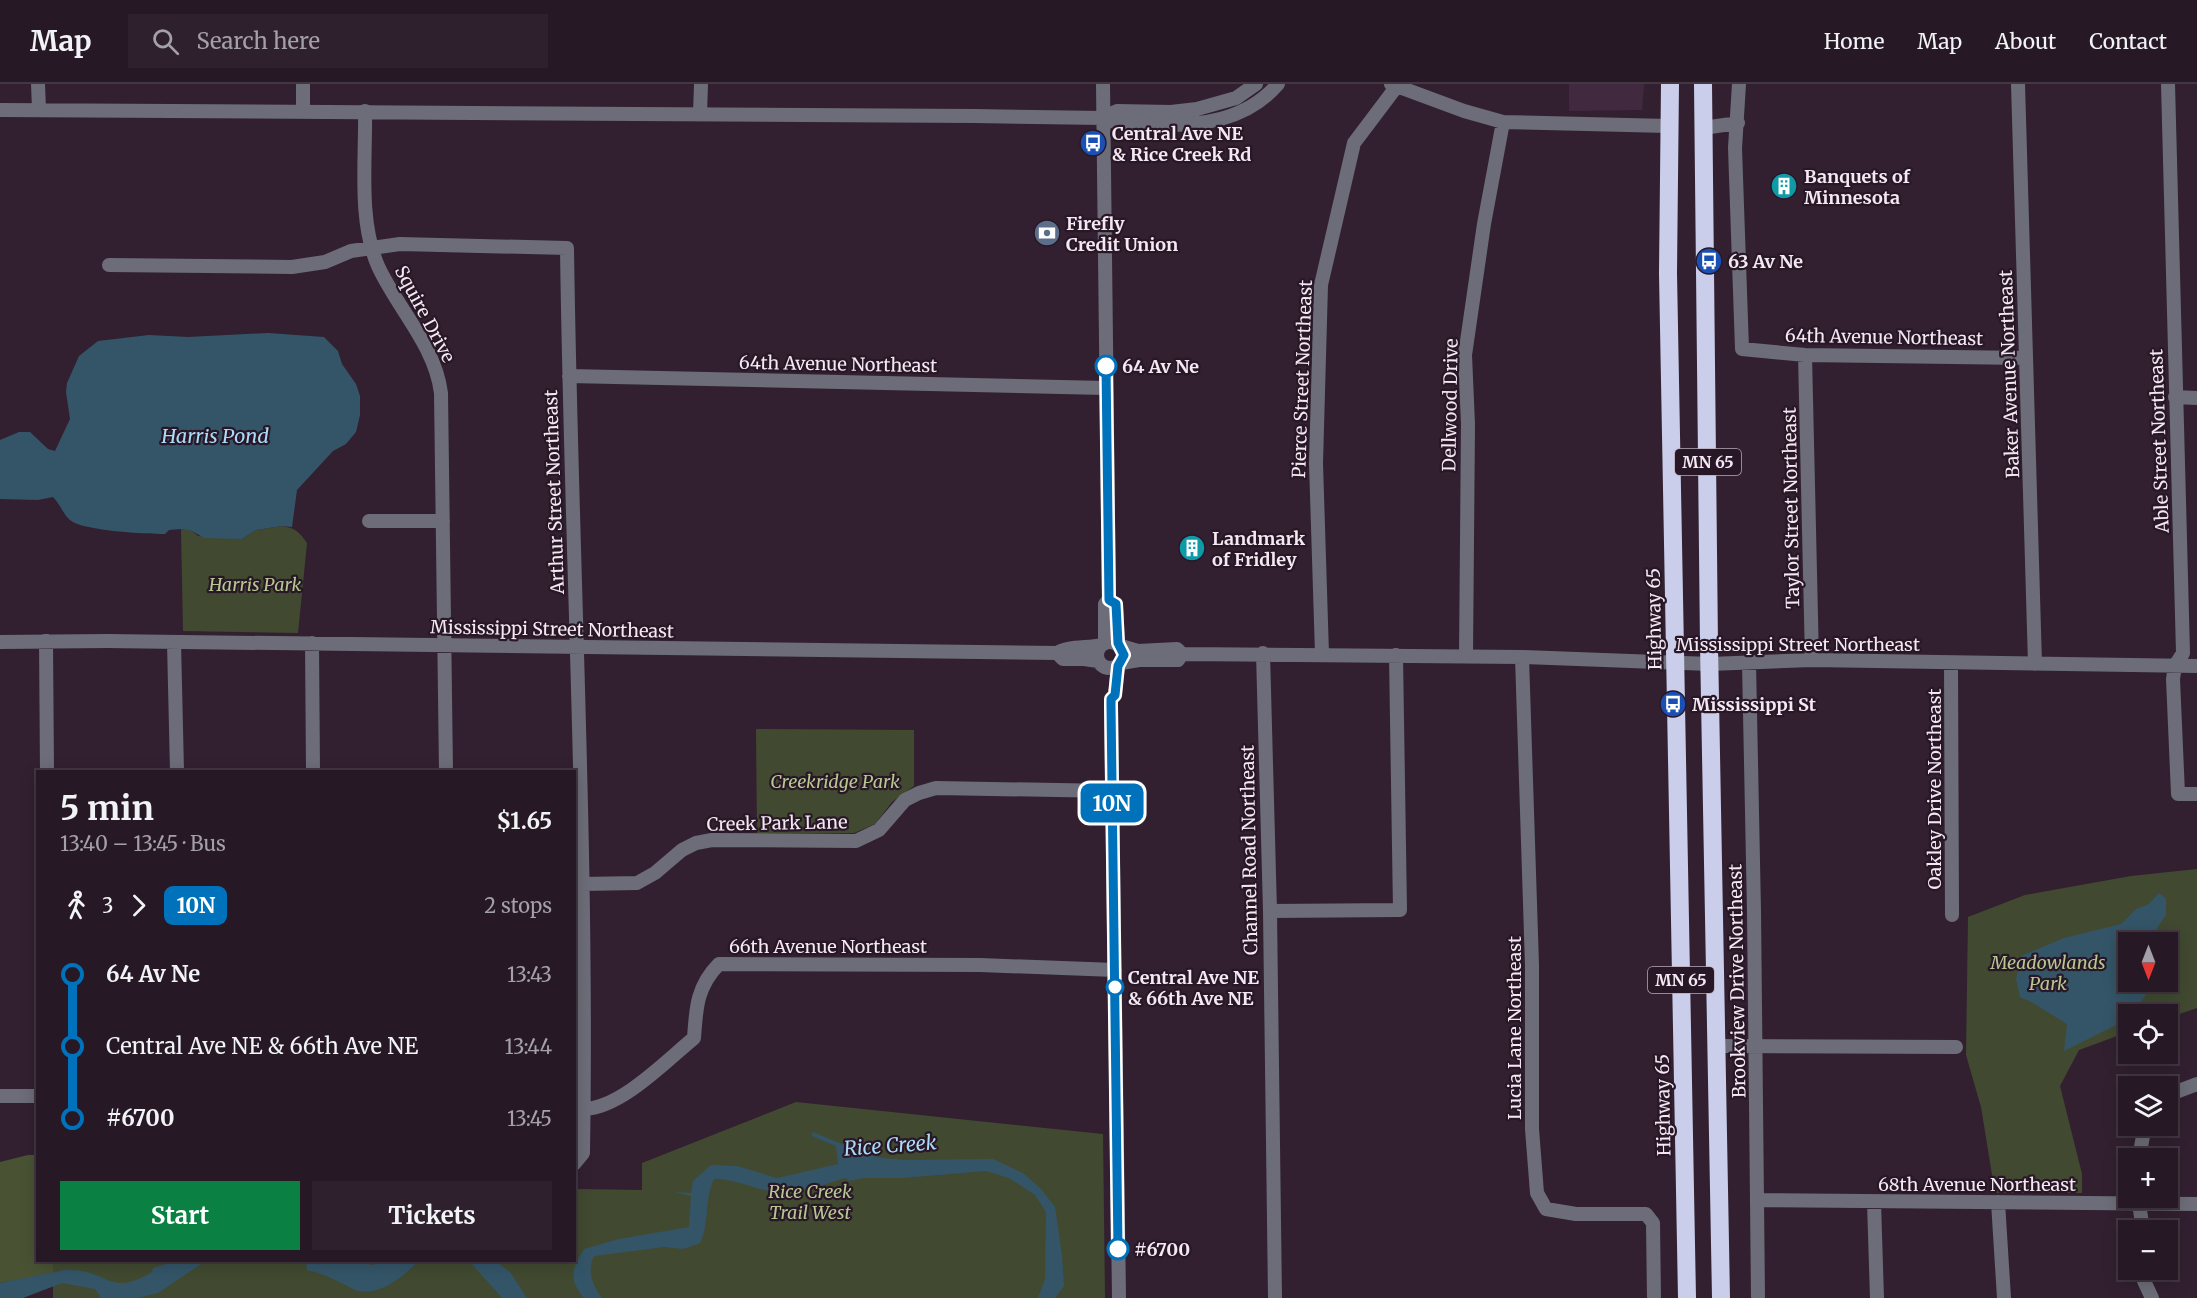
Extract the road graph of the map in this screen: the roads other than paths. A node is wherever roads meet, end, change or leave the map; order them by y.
1 (38, 84) edge
2 (303, 84) edge
3 (701, 84) edge
4 (1103, 84) edge
5 (1256, 84) edge
6 (1278, 84) edge
7 (1670, 84) edge
8 (1703, 84) edge
9 (1739, 84) edge
10 (2018, 84) edge
11 (2168, 84) edge
12 (1394, 85) edge
13 (39, 109) junction
14 (0, 110) edge
15 (303, 111) junction
16 (365, 111) junction
17 (700, 114) junction
18 (1103, 118) junction
19 (1503, 122) junction
20 (1738, 123) junction
21 (1668, 126) junction
22 (1703, 128) junction
23 (372, 247) junction
24 (109, 265) dead end
25 (1805, 355) junction
26 (2026, 358) junction
27 (568, 376) junction
28 (1106, 388) junction
29 (2175, 397) junction
30 (2197, 398) edge
31 (369, 521) dead end
32 (443, 521) junction
33 (46, 641) junction
34 (0, 642) edge
35 (174, 642) junction
36 (312, 643) junction
37 (1111, 644) junction
38 (445, 645) junction
39 (578, 647) junction
40 (1057, 653) junction
41 (1263, 653) junction
42 (1182, 654) junction
43 (1322, 654) junction
44 (1396, 656) junction
45 (1466, 656) junction
46 (1522, 657) junction
47 (1812, 660) junction
48 (1675, 662) junction
49 (1100, 663) junction
50 (1749, 663) junction
51 (1951, 663) junction
52 (1710, 664) junction
53 (2035, 664) junction
54 (1119, 665) junction
55 (2175, 666) junction
56 (2197, 666) edge
57 (1111, 699) junction
58 (47, 770) edge
59 (177, 770) edge
60 (313, 770) edge
61 (446, 770) edge
62 (1112, 790) junction
63 (2197, 794) edge
64 (582, 884) junction
65 (1270, 911) junction
66 (1952, 915) dead end
67 (578, 916) edge
68 (1115, 970) junction
69 (1717, 1046) junction
70 (1756, 1046) junction
71 (1956, 1047) dead end
72 (2197, 1084) edge
73 (2178, 1091) edge
74 (0, 1096) edge
75 (36, 1096) edge
76 (584, 1108) junction
77 (576, 1162) edge
78 (1757, 1200) junction
79 (2118, 1200) edge
80 (1874, 1202) junction
81 (1998, 1202) junction
82 (2178, 1203) edge
83 (2197, 1204) edge
84 (2144, 1280) edge
85 (1119, 1298) edge
86 (1275, 1298) edge
87 (1653, 1298) edge
88 (1687, 1298) edge
89 (1721, 1298) edge
90 (1758, 1298) edge
91 (1876, 1298) edge
92 (2004, 1298) edge
93 (2152, 1298) edge

1 - 13 street
2 - 15 street
3 - 17 street
4 - 18 street
5 - 18 street
6 - 18 street
7 - 21 highway, Highway 65 / MN 65
8 - 22 highway, MN 65
9 - 20 street
10 - 26 street, Baker Avenue Northeast
11 - 29 street, Able Street Northeast
12 - 19 street
12 - 43 street, Pierce Street Northeast
13 - 14 street
13 - 15 street
15 - 16 street
16 - 17 street
16 - 23 street, Squire Drive
17 - 18 street
18 - 28 street
19 - 21 street
19 - 45 street, Dellwood Drive
20 - 22 street
20 - 25 street, 64th Avenue Northeast
21 - 48 highway, Highway 65 / MN 65
22 - 52 highway, MN 65
23 - 24 street
23 - 27 street, Arthur Street Northeast
23 - 32 street, Squire Drive
25 - 26 street, 64th Avenue Northeast
25 - 47 street, Taylor Street Northeast
26 - 53 street, Baker Avenue Northeast
27 - 28 street, 64th Avenue Northeast
27 - 39 street, Arthur Street Northeast
28 - 37 street
29 - 30 street
29 - 55 street, Able Street Northeast
31 - 32 street
32 - 38 street, Squire Drive
33 - 34 street, Mississippi Street Northeast
33 - 35 street, Mississippi Street Northeast
33 - 58 street
35 - 36 street, Mississippi Street Northeast
35 - 59 street
36 - 38 street, Mississippi Street Northeast
36 - 60 street
37 - 40 street, Mississippi Street Northeast
37 - 42 street, Mississippi Street Northeast
37 - 49 street
37 - 54 street
38 - 39 street, Mississippi Street Northeast
38 - 61 street, Squire Drive
39 - 40 street, Mississippi Street Northeast
39 - 64 street, Arthur Street Northeast
40 - 49 street, Mississippi Street Northeast
41 - 42 street, Mississippi Street Northeast
41 - 43 street, Mississippi Street Northeast
41 - 65 street, Channel Road Northeast
42 - 54 street, Mississippi Street Northeast
43 - 44 street, Mississippi Street Northeast
44 - 45 street, Mississippi Street Northeast
44 - 65 street
45 - 46 street, Mississippi Street Northeast
46 - 48 street, Mississippi Street Northeast
46 - 87 street, Lucia Lane Northeast
47 - 50 street, Mississippi Street Northeast
47 - 51 street, Mississippi Street Northeast
48 - 52 street, Mississippi Street Northeast
48 - 88 highway, Highway 65 / MN 65
49 - 54 street
49 - 57 street
50 - 52 street, Mississippi Street Northeast
50 - 70 street, Brookview Drive Northeast
51 - 53 street, Mississippi Street Northeast
51 - 66 street, Oakley Drive Northeast
52 - 69 highway, MN 65
53 - 55 street, Mississippi Street Northeast
54 - 57 street
55 - 56 street, Mississippi Street Northeast
55 - 63 street, Able Street Northeast
57 - 62 street
62 - 64 street, Creek Park Lane
62 - 68 street
64 - 67 street, Arthur Street Northeast
65 - 86 street, Channel Road Northeast
67 - 76 street, Arthur Street Northeast
68 - 76 street, 66th Avenue Northeast
68 - 85 street
69 - 70 street
69 - 89 highway, MN 65
70 - 71 street
70 - 78 street, Brookview Drive Northeast
72 - 73 street
74 - 75 street
76 - 77 street, Arthur Street Northeast
78 - 80 street, 68th Avenue Northeast
78 - 90 street, Brookview Drive Northeast
79 - 81 street, 68th Avenue Northeast
80 - 81 street, 68th Avenue Northeast
80 - 91 street
81 - 92 street
82 - 83 street, 68th Avenue Northeast
84 - 93 street

